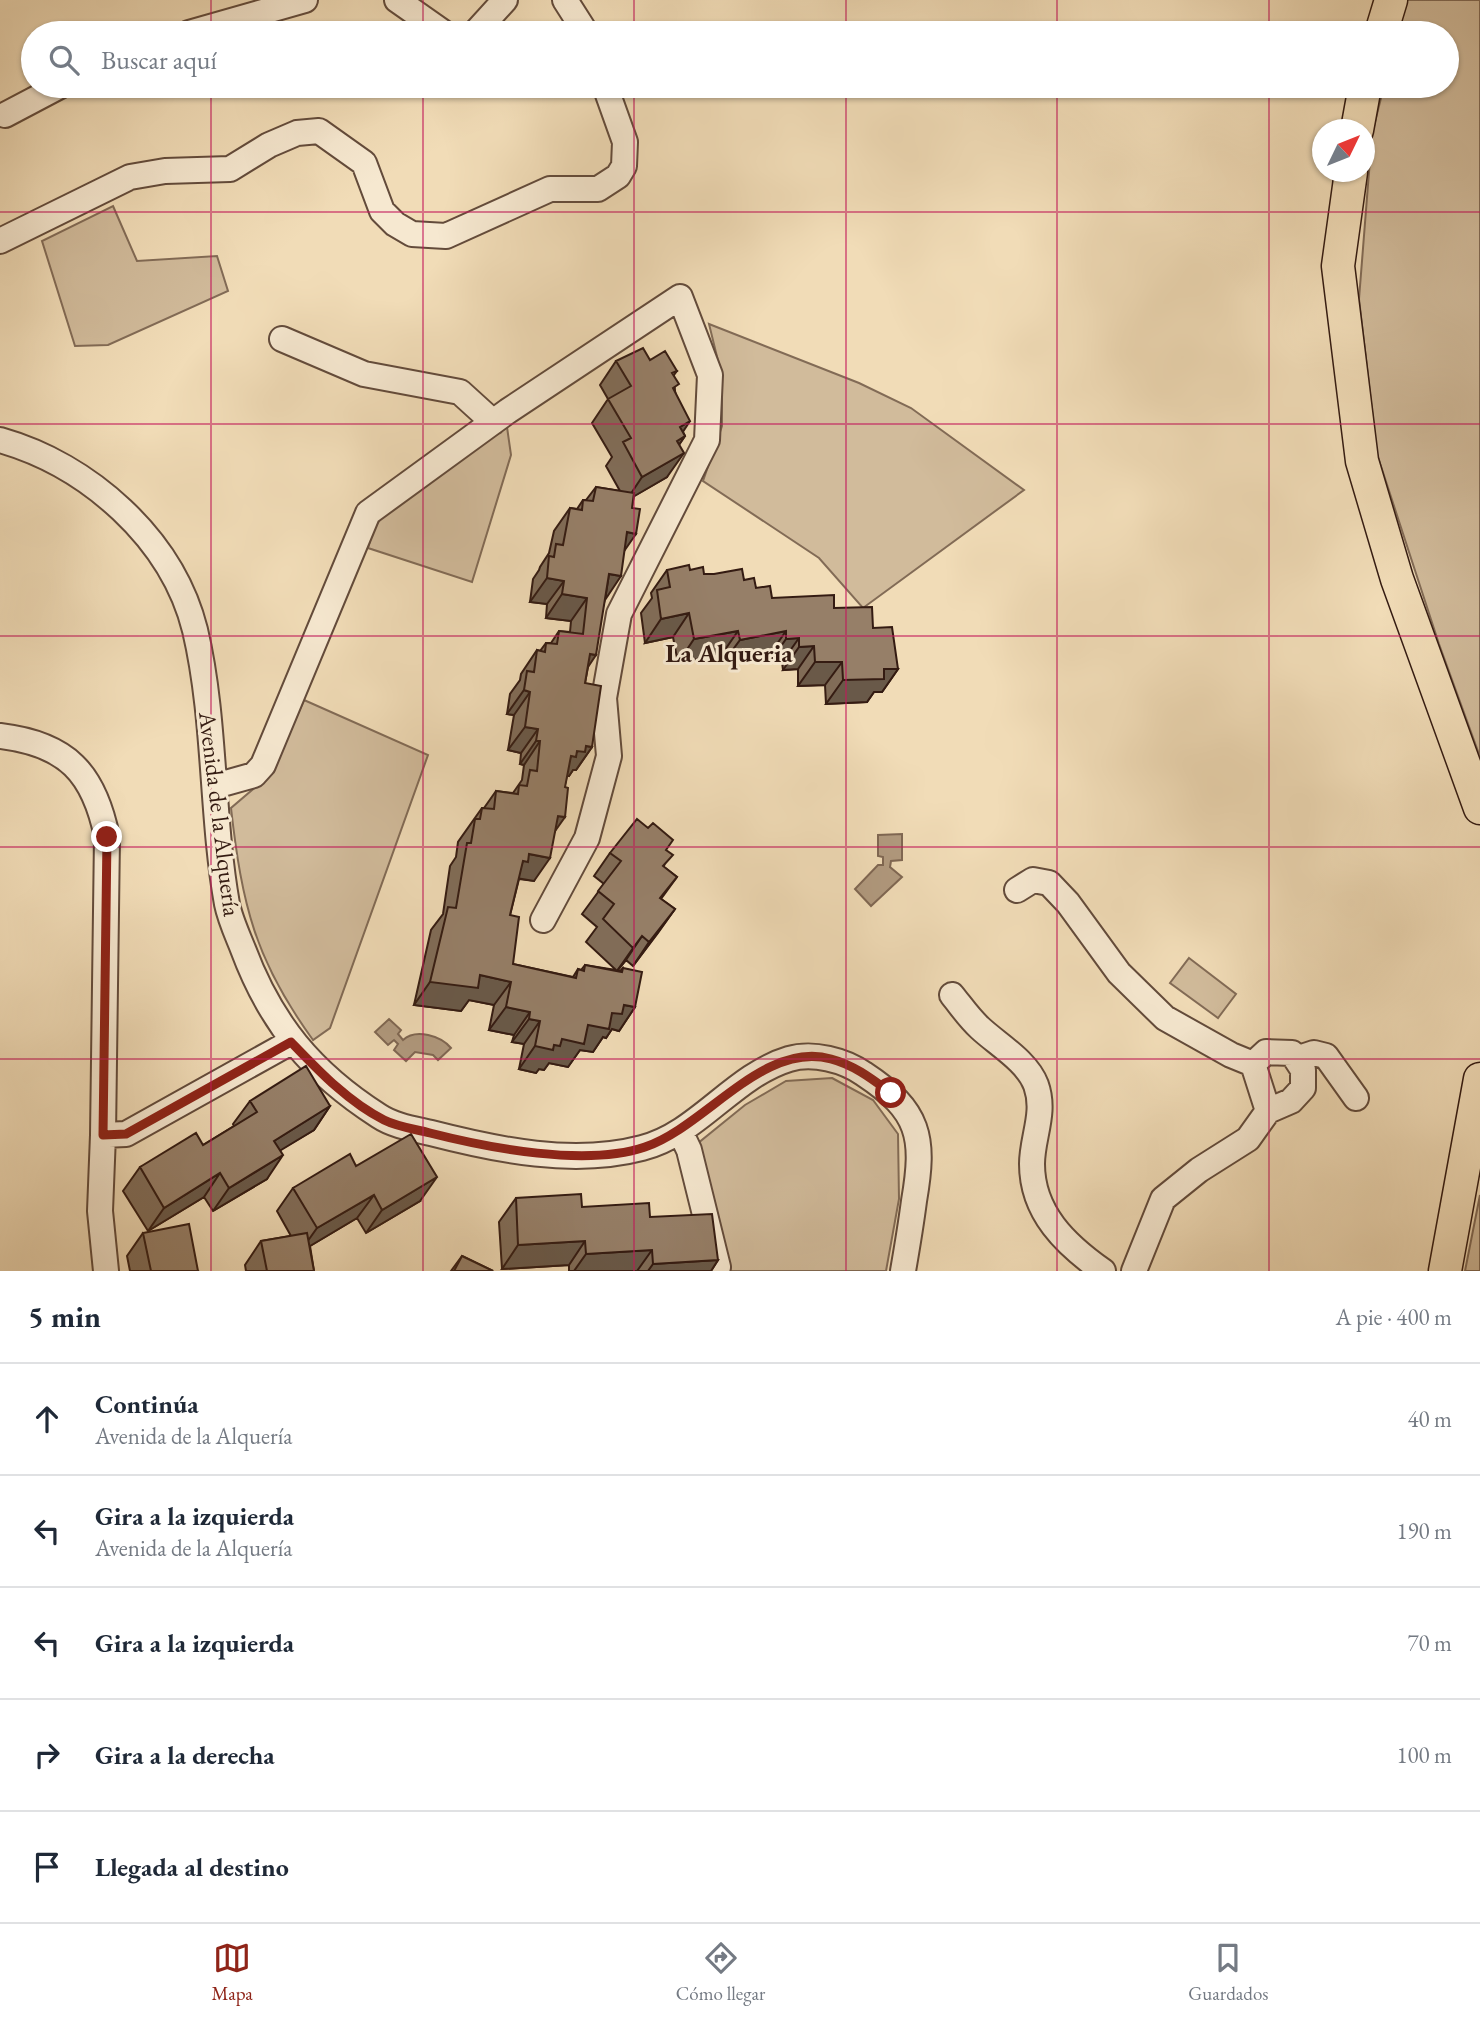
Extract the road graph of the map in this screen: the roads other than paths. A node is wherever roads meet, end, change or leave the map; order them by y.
1 (305, 0) edge
2 (397, 0) edge
3 (505, 0) edge
4 (565, 0) edge
5 (1391, 0) edge
6 (231, 21) edge
7 (427, 21) edge
8 (486, 21) edge
9 (578, 21) edge
10 (1385, 21) edge
11 (37, 98) edge
12 (609, 98) edge
13 (1363, 98) edge
14 (5, 115) dead end
15 (1359, 119) edge
16 (1350, 182) edge
17 (0, 241) edge
18 (282, 339) dead end
19 (493, 422) junction
20 (0, 440) edge
21 (0, 736) edge
22 (215, 786) junction
23 (1480, 808) edge
24 (1017, 890) dead end
25 (543, 920) dead end
26 (952, 995) dead end
27 (291, 1042) junction
28 (1296, 1059) junction
29 (1253, 1063) junction
30 (1480, 1079) edge
31 (1356, 1098) dead end
32 (1268, 1111) junction
33 (680, 1131) junction
34 (103, 1135) junction
35 (718, 1267) edge
36 (106, 1271) edge
37 (903, 1271) edge
38 (1103, 1271) edge
39 (1134, 1271) edge
40 (1445, 1271) edge

1 - 6 street
2 - 7 street
3 - 8 street
4 - 9 street
5 - 10 main road
11 - 14 street
12 - 17 street
13 - 15 main road
16 - 23 main road
18 - 19 street
19 - 22 street
19 - 25 street
20 - 22 street, Avenida de la Alquería
21 - 34 street
22 - 27 street, Avenida de la Alquería
24 - 29 street
26 - 38 street
27 - 33 street, Avenida de la Alquería
27 - 34 street
28 - 29 street
28 - 31 street
28 - 32 street
29 - 32 street
30 - 40 main road
32 - 39 street
33 - 35 street
33 - 37 street, Avenida de la Alquería
34 - 36 street

